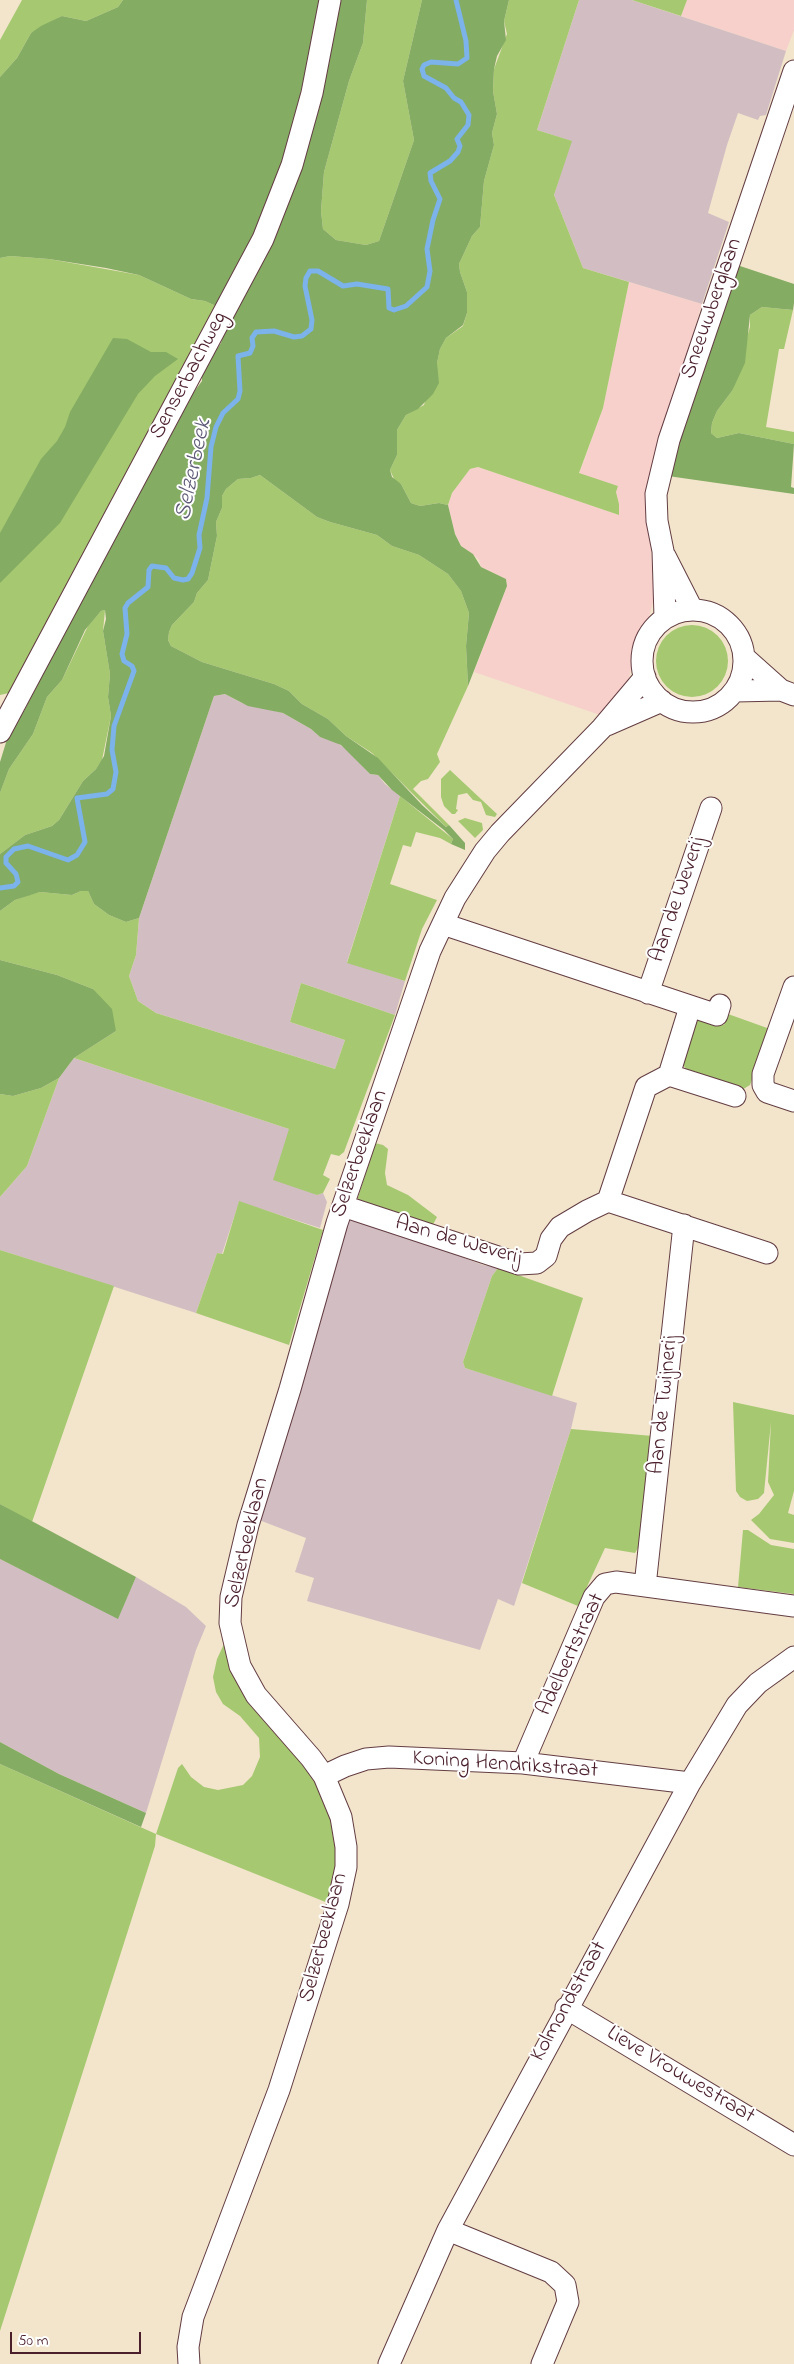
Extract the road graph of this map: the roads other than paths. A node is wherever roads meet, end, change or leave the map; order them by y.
1 (330, 0) edge
2 (794, 71) edge
3 (663, 552) junction
4 (692, 609) junction
5 (665, 618) junction
6 (744, 657) junction
7 (645, 677) junction
8 (735, 691) junction
9 (787, 692) edge
10 (662, 701) junction
11 (602, 728) junction
12 (0, 732) edge
13 (710, 808) dead end
14 (443, 924) junction
15 (794, 987) edge
16 (648, 993) junction
17 (720, 1005) dead end
18 (690, 1007) junction
19 (669, 1075) junction
20 (736, 1096) dead end
21 (794, 1102) edge
22 (608, 1201) junction
23 (343, 1206) junction
24 (684, 1225) junction
25 (767, 1253) dead end
26 (645, 1586) junction
27 (794, 1606) edge
28 (791, 1665) edge
29 (523, 1763) junction
30 (324, 1776) junction
31 (690, 1783) junction
32 (566, 2008) junction
33 (794, 2145) edge
34 (448, 2230) junction
35 (189, 2364) edge
36 (389, 2364) edge
37 (542, 2364) edge

1 - 12 street, Senserbachweg
2 - 3 street, Sneeuwberglaan
3 - 4 street, Sneeuwberglaan
3 - 5 street, Sneeuwberglaan
4 - 5 street
4 - 6 street
5 - 7 street
6 - 8 street
6 - 9 street
7 - 10 street
7 - 11 street, Selzerbeeklaan
8 - 9 street
8 - 10 street
10 - 11 street
11 - 14 street, Selzerbeeklaan
13 - 16 street, Aan de Weverij
14 - 16 street, Aan de Weverij
14 - 23 street, Selzerbeeklaan
15 - 21 street
16 - 18 street, Aan de Weverij
17 - 18 street, Aan de Weverij
18 - 19 street
19 - 20 street
19 - 22 street
22 - 23 street, Aan de Weverij
22 - 24 street
23 - 30 street, Selzerbeeklaan
24 - 25 street
24 - 26 street, Aan de Twijnerij
26 - 27 street, Adelbertstraat
26 - 29 street, Adelbertstraat
28 - 31 street, Kolmondstraat
29 - 30 street, Koning Hendrikstraat
29 - 31 street, Koning Hendrikstraat
30 - 35 street, Selzerbeeklaan
31 - 32 street, Kolmondstraat
32 - 33 street, Lieve Vrouwestraat
32 - 34 street, Kolmondstraat
34 - 36 street, Kolmondstraat
34 - 37 street

